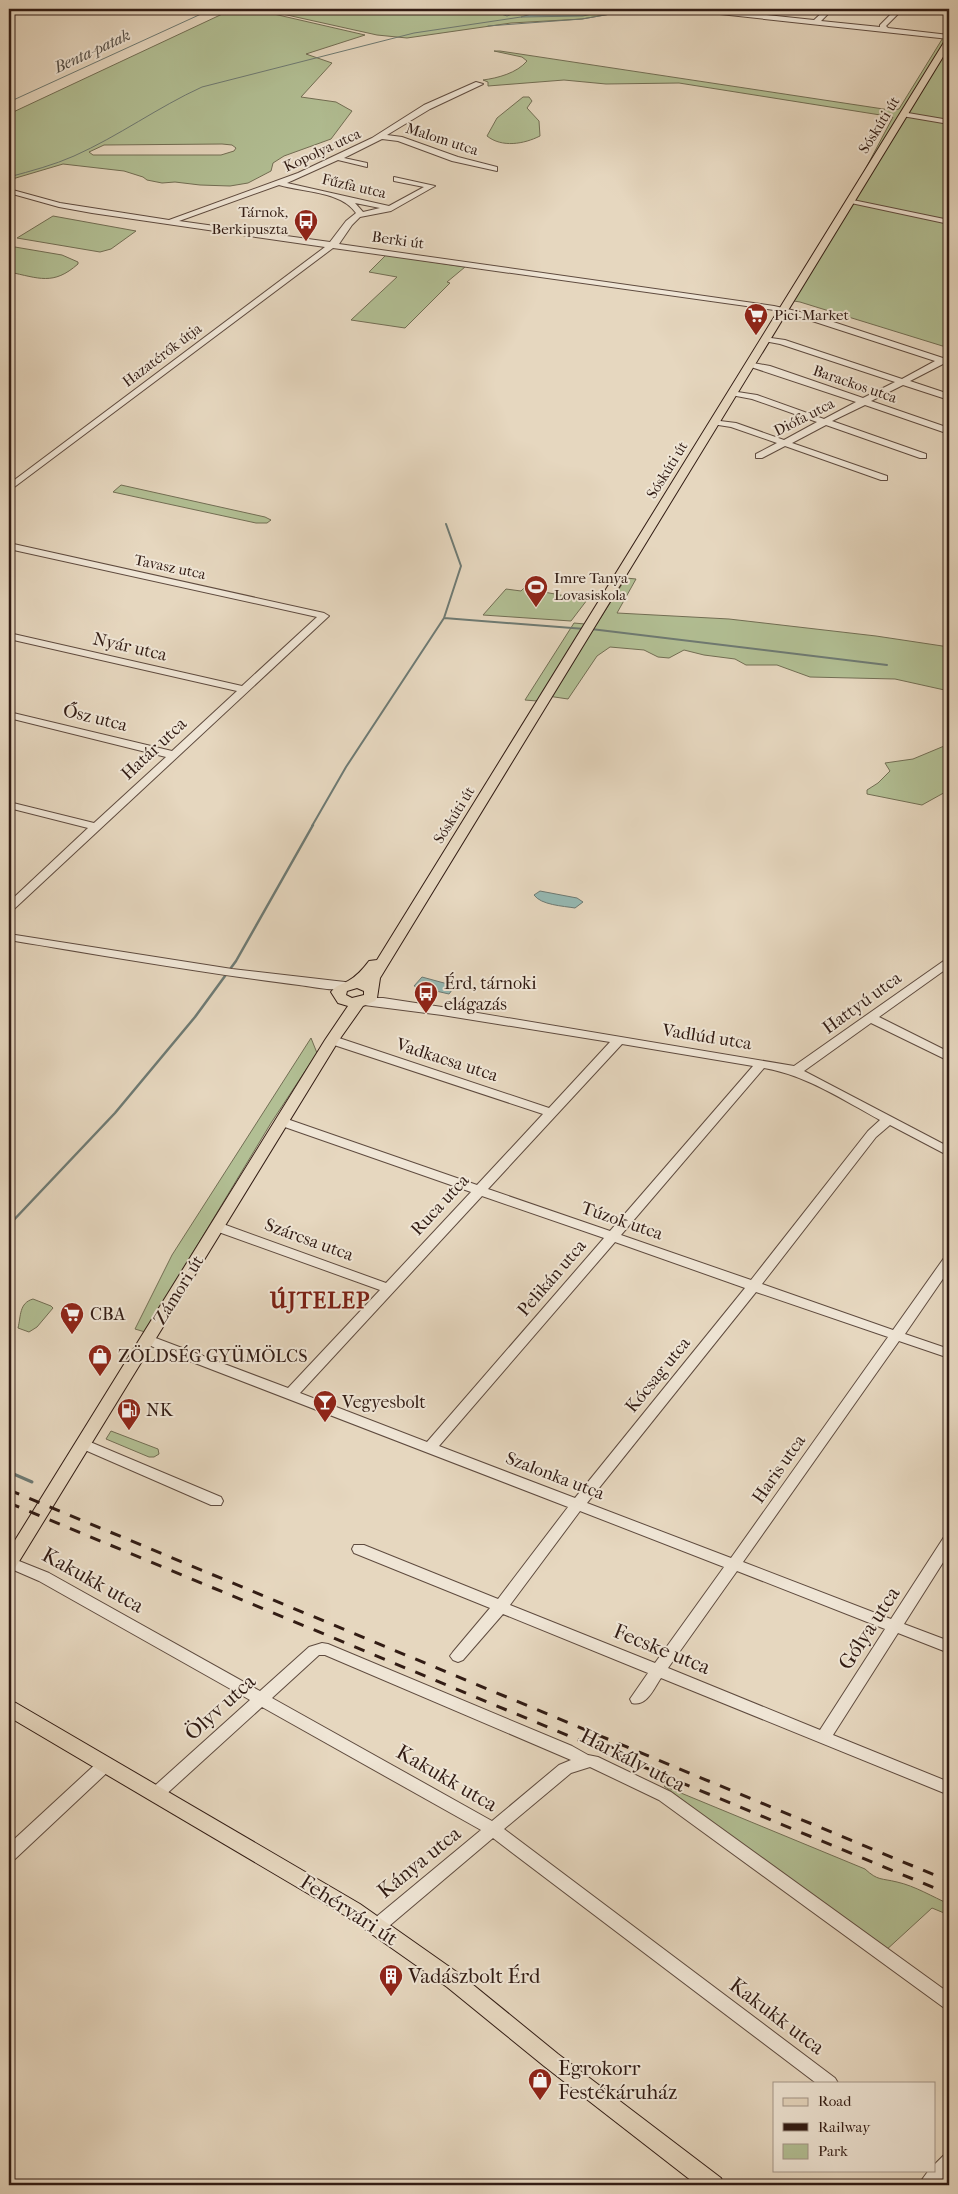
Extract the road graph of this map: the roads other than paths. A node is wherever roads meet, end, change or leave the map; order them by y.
1 (692, 9) edge
2 (760, 9) edge
3 (830, 9) edge
4 (900, 9) edge
5 (753, 15) junction
6 (816, 22) junction
7 (885, 29) junction
8 (949, 36) edge
9 (949, 41) edge
10 (479, 84) dead end
11 (905, 114) junction
12 (949, 122) edge
13 (382, 137) junction
14 (337, 158) junction
15 (364, 165) dead end
16 (494, 169) dead end
17 (396, 179) dead end
18 (282, 184) junction
19 (9, 191) edge
20 (340, 197) junction
21 (851, 201) junction
22 (391, 208) junction
23 (358, 215) junction
24 (169, 222) junction
25 (949, 222) edge
26 (332, 245) junction
27 (785, 310) junction
28 (767, 339) junction
29 (945, 362) edge
30 (751, 364) junction
31 (902, 382) junction
32 (734, 393) junction
33 (949, 397) edge
34 (864, 402) junction
35 (715, 422) junction
36 (825, 422) junction
37 (949, 431) edge
38 (784, 443) junction
39 (759, 456) dead end
40 (923, 456) dead end
41 (884, 478) dead end
42 (9, 488) edge
43 (9, 546) edge
44 (324, 616) joint
45 (9, 636) edge
46 (244, 690) junction
47 (9, 715) edge
48 (173, 755) junction
49 (9, 805) edge
50 (96, 827) junction
51 (11, 903) edge
52 (411, 916) junction
53 (9, 937) edge
54 (949, 962) edge
55 (345, 991) junction
56 (366, 996) junction
57 (872, 1018) junction
58 (332, 1040) junction
59 (618, 1041) junction
60 (949, 1057) edge
61 (761, 1064) junction
62 (795, 1071) junction
63 (551, 1113) junction
64 (888, 1120) junction
65 (283, 1122) junction
66 (949, 1152) edge
67 (479, 1190) junction
68 (218, 1227) junction
69 (613, 1237) junction
70 (949, 1261) edge
71 (753, 1287) junction
72 (388, 1288) junction
73 (897, 1336) junction
74 (148, 1340) junction
75 (949, 1354) edge
76 (290, 1395) junction
77 (84, 1444) junction
78 (430, 1448) junction
79 (216, 1501) dead end
80 (577, 1505) junction
81 (949, 1541) edge
82 (359, 1549) dead end
83 (9, 1563) edge
84 (734, 1565) junction
85 (500, 1606) junction
86 (895, 1626) junction
87 (949, 1647) edge
88 (314, 1651) joint
89 (458, 1656) dead end
90 (659, 1671) junction
91 (261, 1698) junction
92 (638, 1699) dead end
93 (9, 1708) edge
94 (824, 1737) junction
95 (585, 1760) junction
96 (106, 1764) junction
97 (949, 1789) edge
98 (156, 1794) junction
99 (494, 1830) junction
100 (9, 1854) edge
101 (376, 1926) junction
102 (949, 2002) edge
103 (828, 2082) edge
104 (942, 2164) edge
105 (713, 2185) edge
106 (927, 2185) edge

1 - 5 street
2 - 5 street
3 - 6 street
4 - 7 street
5 - 6 street
6 - 7 street
7 - 8 street
9 - 11 main road, Sóskúti út
10 - 13 street, Kopolya utca
11 - 12 street
11 - 21 main road, Sóskúti út
13 - 14 street, Kopolya utca
13 - 16 street, Malom utca
14 - 15 street
14 - 18 street, Kopolya utca
17 - 22 street
18 - 20 street, Fűzfa utca
18 - 24 street, Kopolya utca
19 - 24 street, Berki út
20 - 22 street, Fűzfa utca
20 - 23 street
21 - 25 street
21 - 27 main road, Sóskúti út
22 - 23 street
23 - 26 street, Hazatérők útja
24 - 26 street, Berki út
26 - 27 street, Berki út
26 - 42 street, Hazatérők útja
27 - 28 main road, Sóskúti út
27 - 29 street, Berki út
28 - 30 main road, Sóskúti út
28 - 31 street
29 - 31 street, Diófa utca
30 - 32 main road, Sóskúti út
30 - 34 street, Barackos utca
31 - 33 street
31 - 34 street, Diófa utca
32 - 35 main road, Sóskúti út
32 - 36 street
34 - 36 street, Diófa utca
34 - 37 street, Barackos utca
35 - 38 street
35 - 52 main road, Sóskúti út
36 - 38 street, Diófa utca
36 - 40 street
38 - 39 street, Diófa utca
38 - 41 street
43 - 44 street, Tavasz utca
44 - 46 street, Határ utca
45 - 46 street, Nyár utca
46 - 48 street, Határ utca
47 - 48 street, Ősz utca
48 - 50 street, Határ utca
49 - 50 street
50 - 51 street, Határ utca
52 - 55 main road, Sóskúti út
52 - 56 main road, Sóskúti út
53 - 55 street
54 - 57 street, Hattyú utca
55 - 56 main road
55 - 58 main road, Zámori út
56 - 58 main road, Zámori út
56 - 59 street, Vadlúd utca
57 - 60 street
57 - 62 street, Hattyú utca
58 - 63 street, Vadkacsa utca
58 - 65 main road, Zámori út
59 - 61 street, Vadlúd utca
59 - 63 street, Ruca utca
61 - 62 street, Vadlúd utca
61 - 69 street, Pelikán utca
62 - 64 street, Vadlúd utca
63 - 67 street, Ruca utca
64 - 66 street, Vadlúd utca
64 - 71 street, Kócsag utca
65 - 67 street, Túzok utca
65 - 68 main road, Zámori út
67 - 69 street, Túzok utca
67 - 72 street, Ruca utca
68 - 72 street, Szárcsa utca
68 - 74 main road, Zámori út
69 - 71 street, Túzok utca
69 - 78 street, Pelikán utca
70 - 73 street, Haris utca
71 - 73 street, Túzok utca
71 - 80 street, Kócsag utca
72 - 76 street, Ruca utca
73 - 75 street, Túzok utca
73 - 84 street, Haris utca
74 - 76 street, Szalonka utca
74 - 77 main road, Zámori út
76 - 78 street, Szalonka utca
77 - 79 street
77 - 83 main road, Zámori út
78 - 80 street, Szalonka utca
80 - 84 street, Szalonka utca
80 - 85 street, Kócsag utca
81 - 86 street, Gólya utca
82 - 85 street, Fecske utca
83 - 91 street, Kakukk utca
84 - 86 street, Szalonka utca
84 - 90 street, Haris utca
85 - 89 street, Kócsag utca
85 - 90 street, Fecske utca
86 - 87 street, Szalonka utca
86 - 94 street, Gólya utca
88 - 91 street, Ölyv utca
88 - 95 street, Harkály utca
90 - 92 street, Haris utca
90 - 94 street, Fecske utca
91 - 98 street, Ölyv utca
91 - 99 street, Kakukk utca
93 - 96 main road, Fehérvári út
94 - 97 street, Fecske utca
95 - 99 street, Kánya utca
95 - 102 street, Harkály utca
96 - 98 main road, Fehérvári út
96 - 100 street
98 - 101 main road, Fehérvári út
99 - 101 street, Kánya utca
99 - 103 street, Kakukk utca
101 - 105 main road, Fehérvári út
104 - 106 street

